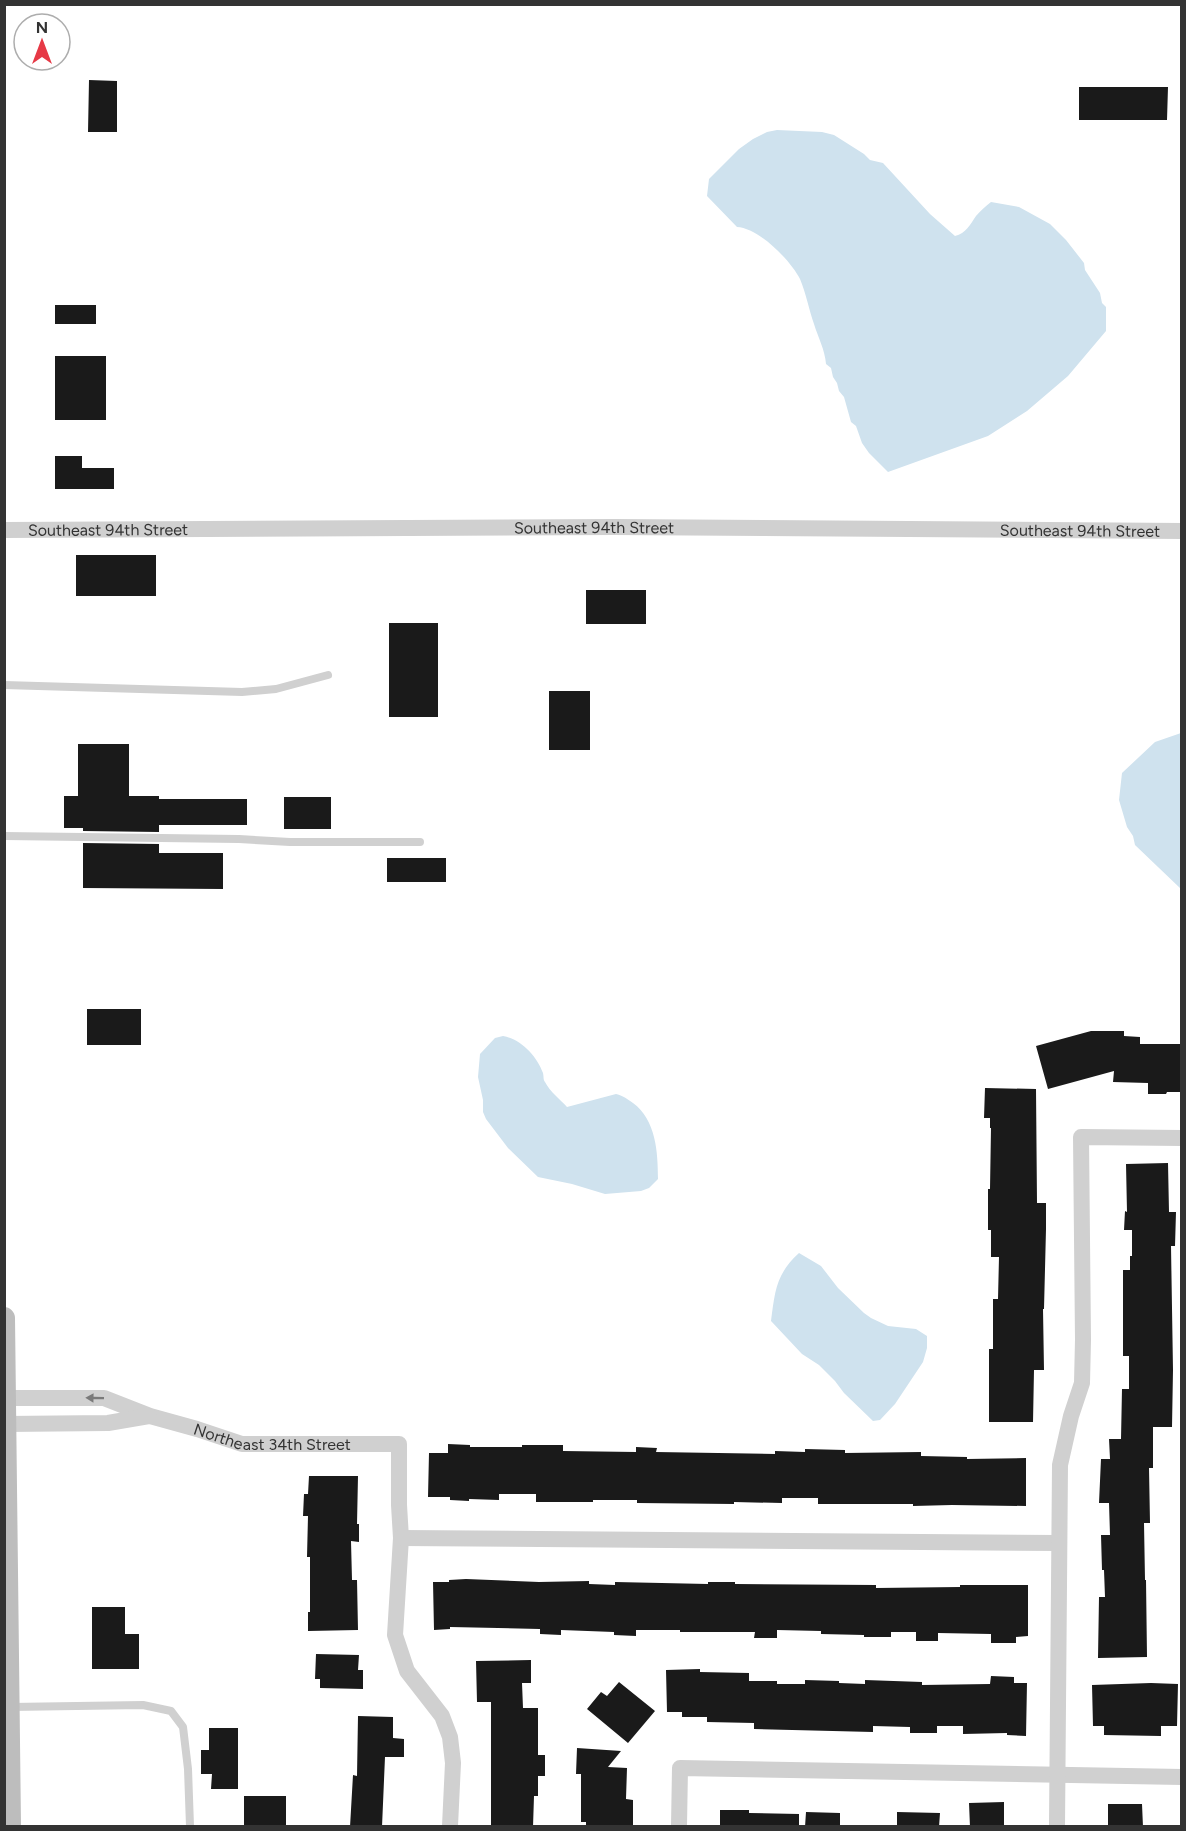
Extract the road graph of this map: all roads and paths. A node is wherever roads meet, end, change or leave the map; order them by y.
1 (4, 530) edge
2 (1182, 531) edge
3 (328, 675) dead end
4 (4, 685) edge
5 (4, 836) edge
6 (420, 842) dead end
7 (1182, 1138) edge
8 (4, 1318) edge
9 (5, 1398) edge
10 (150, 1416) junction
11 (6, 1424) edge
12 (401, 1538) junction
13 (1058, 1543) junction
14 (9, 1707) junction
15 (1057, 1775) junction
16 (1182, 1777) edge
17 (10, 1827) edge
18 (190, 1827) edge
19 (450, 1827) edge
20 (679, 1827) edge
21 (1057, 1827) edge

1 - 2 street, Southeast 94th Street
3 - 4 lane
5 - 6 lane
7 - 13 street
8 - 9 main road
10 -> 9 street, Northeast 34th Street
9 - 11 main road
10 - 11 street, Northeast 34th Street
10 - 12 street, Northeast 34th Street
11 - 14 main road
12 - 13 street
12 - 19 street
13 - 15 street
14 - 17 main road
14 - 18 lane
15 - 16 street
15 - 20 street
15 - 21 street

